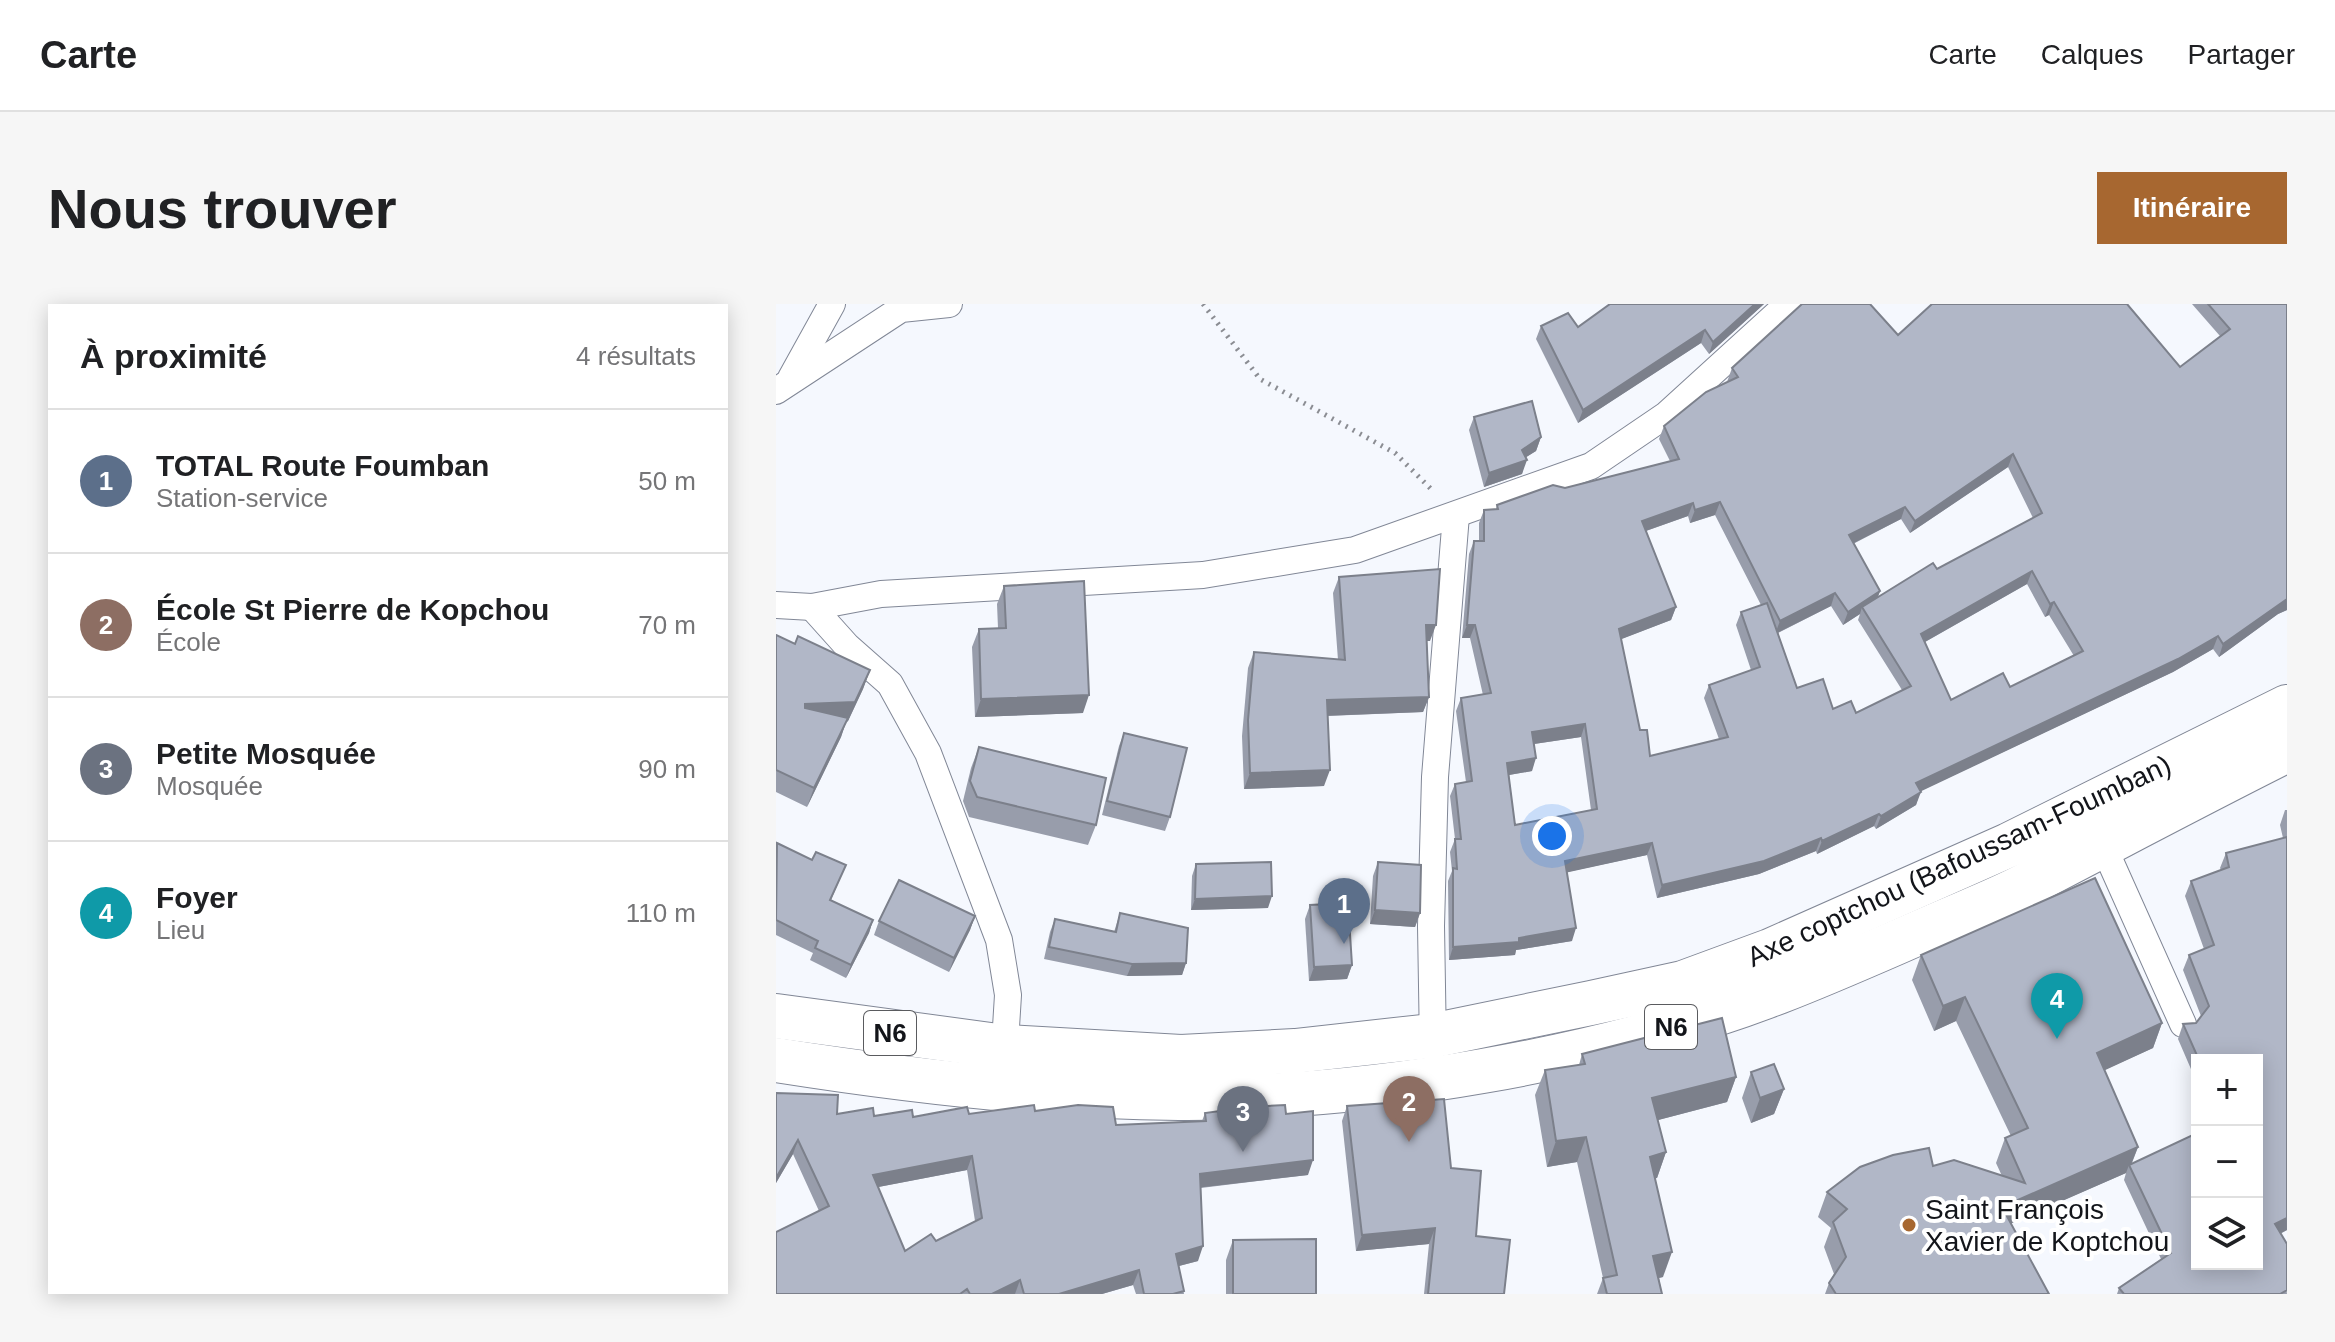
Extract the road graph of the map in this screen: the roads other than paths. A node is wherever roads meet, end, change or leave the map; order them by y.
1 (832, 304) edge
2 (949, 304) edge
3 (1788, 304) edge
4 (780, 382) edge
5 (1456, 515) junction
6 (776, 605) edge
7 (812, 607) junction
8 (2287, 707) edge
9 (2287, 750) edge
10 (2102, 843) junction
11 (1849, 914) junction
12 (1870, 954) junction
13 (776, 1016) edge
14 (2183, 1024) edge
15 (1435, 1056) junction
16 (776, 1060) edge
17 (1003, 1068) junction

1 - 4 street
2 - 4 street
3 - 5 street
5 - 7 street
5 - 15 street
6 - 7 street
7 - 17 street
8 - 11 highway, Axe coptchou (Bafoussam-Foumban) / N6
9 - 10 highway, Axe coptchou (Bafoussam-Foumban) / N6
10 - 12 highway, Axe coptchou (Bafoussam-Foumban) / N6
10 - 14 street
11 - 12 highway
11 - 15 highway, Axe coptchou (Bafoussam-Foumban) / N6
12 - 15 highway, Axe coptchou (Bafoussam-Foumban) / N6
13 - 17 highway, N6
15 - 17 highway, Axe coptchou (Bafoussam-Foumban) / N6
16 - 17 highway, N6

